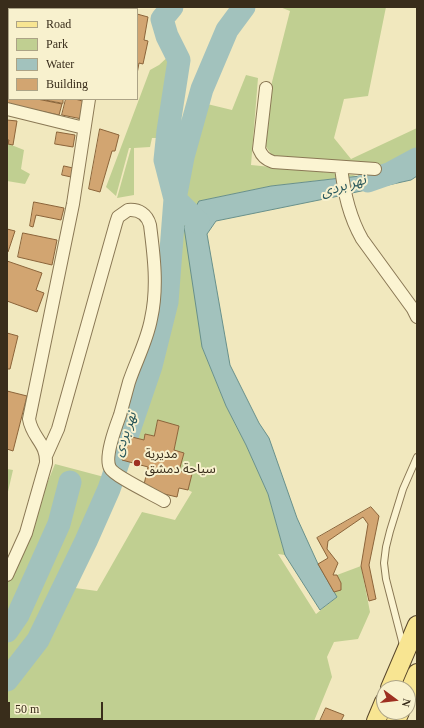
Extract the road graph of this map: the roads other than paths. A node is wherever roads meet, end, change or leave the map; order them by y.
1 (266, 88) dead end
2 (89, 100) edge
3 (7, 109) edge
4 (84, 128) junction
5 (341, 167) junction
6 (376, 169) dead end
7 (417, 317) edge
8 (46, 456) junction
9 (417, 457) edge
10 (164, 501) dead end
11 (7, 575) edge
12 (417, 625) edge
13 (405, 653) junction
14 (393, 680) edge

1 - 5 street
2 - 4 street
3 - 4 street
4 - 8 street
5 - 6 street
5 - 7 street
8 - 10 street
8 - 11 street
9 - 13 lane
12 - 13 main road
13 - 14 main road

